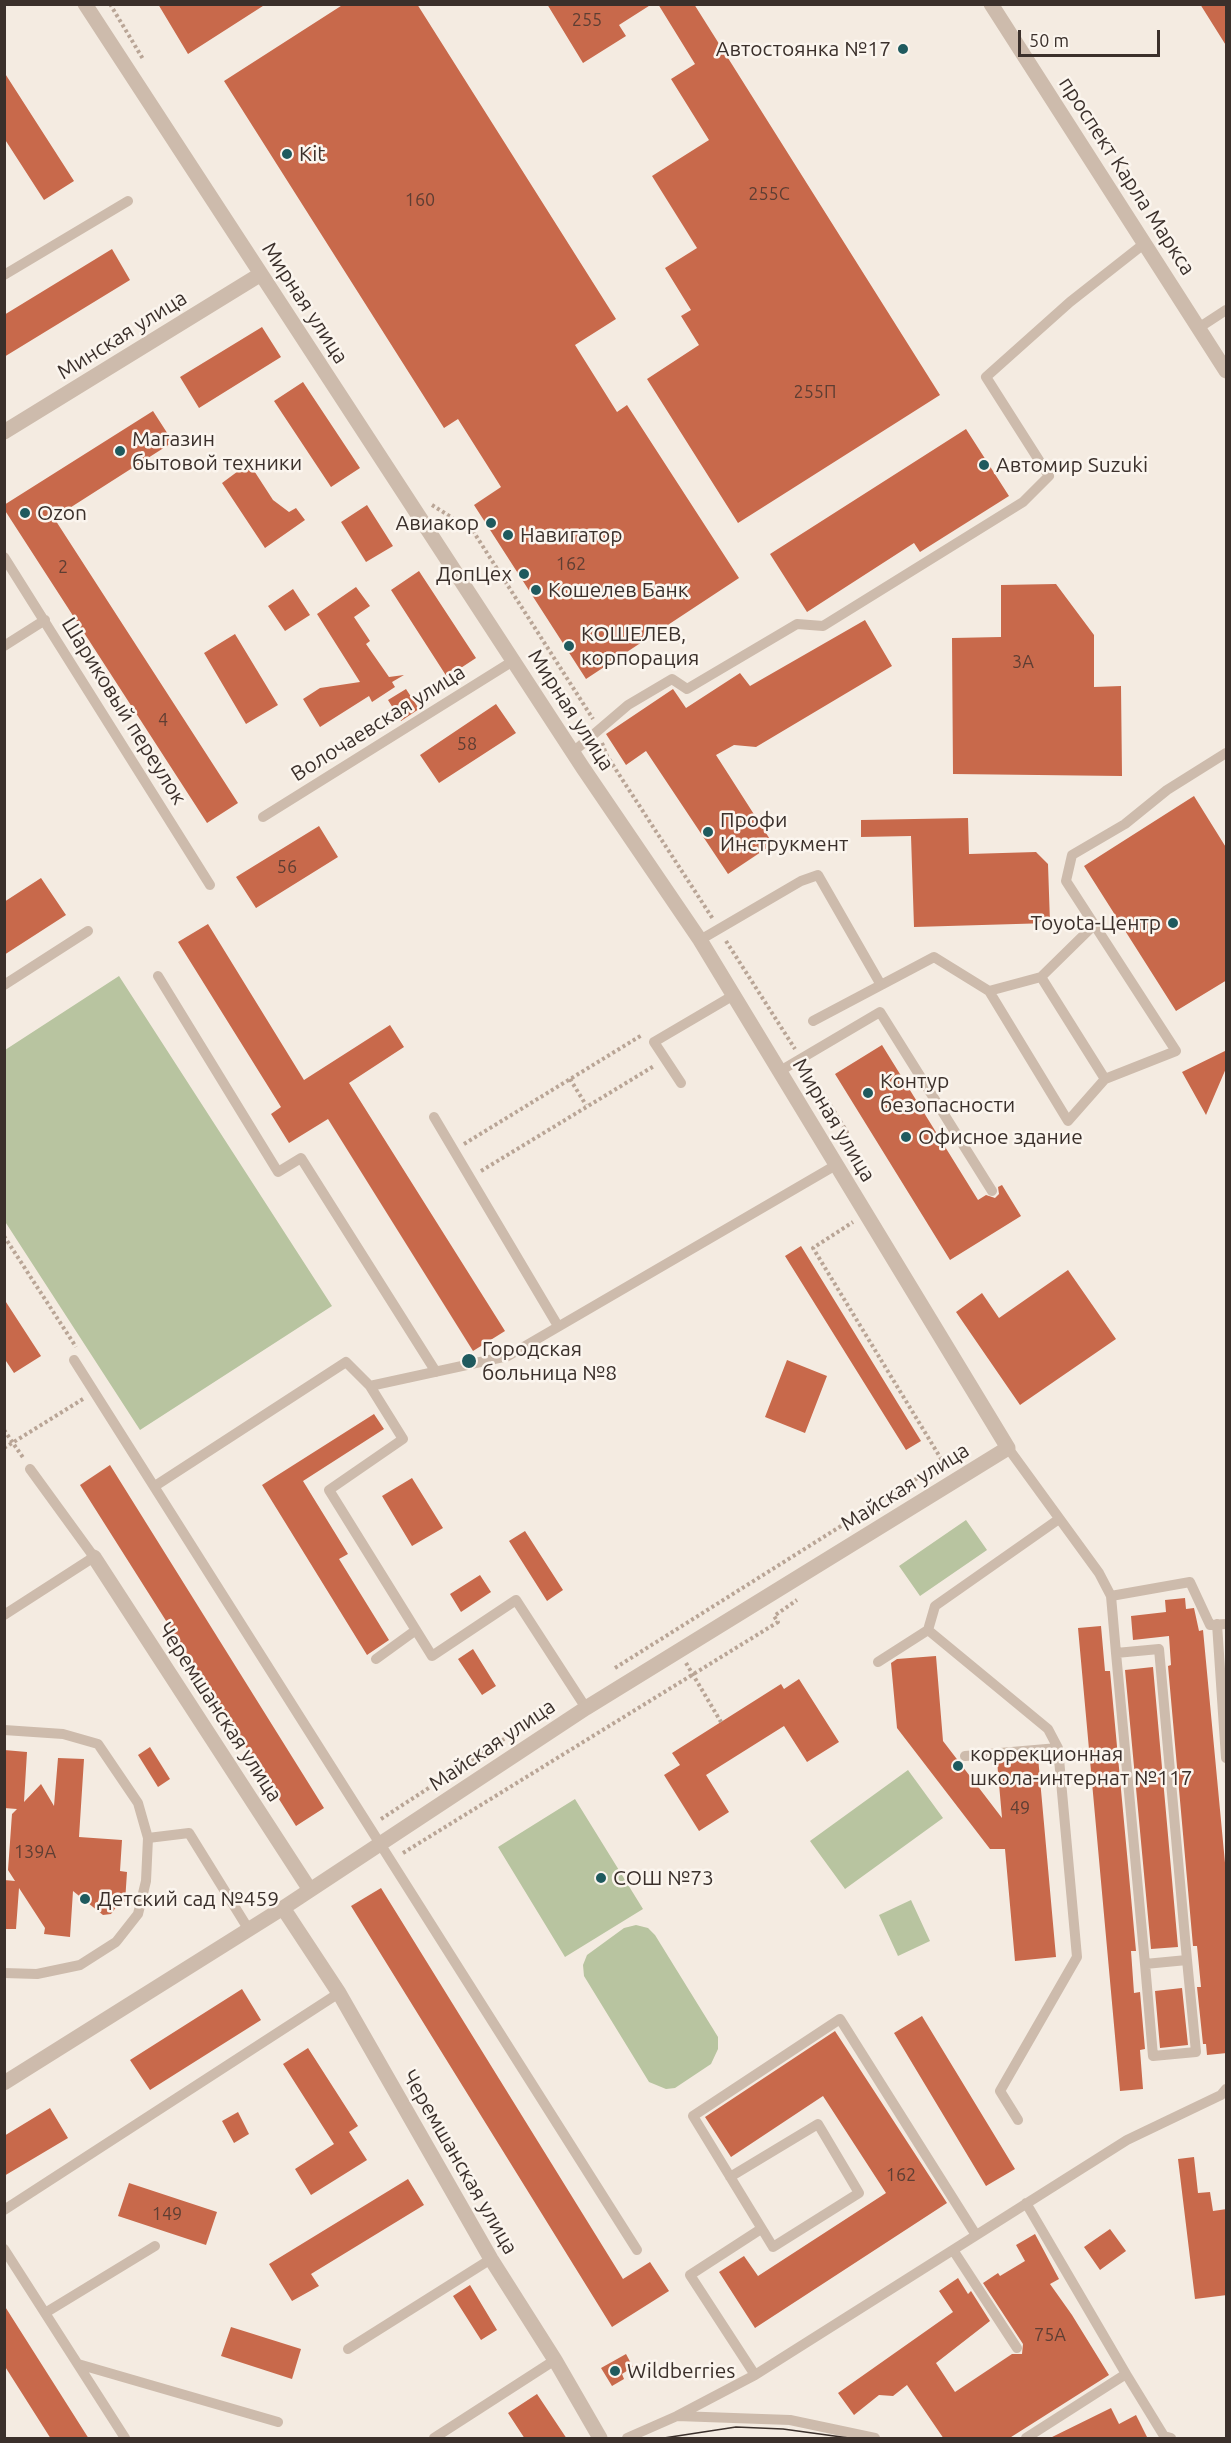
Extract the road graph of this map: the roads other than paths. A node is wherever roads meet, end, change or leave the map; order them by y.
1 (85, 4) edge
2 (991, 4) edge
3 (128, 201) dead end
4 (1145, 243) junction
5 (4, 274) edge
6 (261, 274) junction
7 (1227, 310) edge
8 (1200, 327) junction
9 (1227, 371) edge
10 (4, 432) edge
11 (4, 557) edge
12 (45, 620) junction
13 (4, 646) edge
14 (513, 661) junction
15 (573, 752) junction
16 (1227, 753) edge
17 (262, 818) dead end
18 (210, 885) dead end
19 (1094, 925) junction
20 (88, 932) dead end
21 (700, 940) junction
22 (158, 976) dead end
23 (1041, 976) junction
24 (4, 985) edge
25 (881, 985) junction
26 (989, 991) junction
27 (734, 995) junction
28 (813, 1020) dead end
29 (780, 1071) junction
30 (1105, 1079) junction
31 (681, 1083) dead end
32 (434, 1118) dead end
33 (836, 1165) junction
34 (992, 1191) dead end
35 (558, 1326) junction
36 (77, 1357) road end
37 (436, 1372) junction
38 (370, 1386) junction
39 (1008, 1448) junction
40 (30, 1469) road end
41 (155, 1486) junction
42 (1059, 1519) junction
43 (94, 1557) junction
44 (1111, 1596) junction
45 (4, 1615) edge
46 (1222, 1624) edge
47 (416, 1630) junction
48 (928, 1630) junction
49 (1116, 1653) junction
50 (376, 1659) dead end
51 (878, 1662) dead end
52 (586, 1708) junction
53 (4, 1730) edge
54 (1058, 1748) junction
55 (964, 1756) dead end
56 (1227, 1758) edge
57 (148, 1838) junction
58 (382, 1843) junction
59 (310, 1890) junction
60 (283, 1908) junction
61 (249, 1930) junction
62 (1187, 1960) junction
63 (1145, 1964) junction
64 (4, 1973) edge
65 (339, 1993) junction
66 (4, 2083) edge
67 (1227, 2089) edge
68 (1018, 2120) dead end
69 (730, 2177) junction
70 (1026, 2203) junction
71 (4, 2210) edge
72 (761, 2229) junction
73 (976, 2235) junction
74 (155, 2246) dead end
75 (4, 2249) edge
76 (637, 2250) dead end
77 (953, 2250) junction
78 (491, 2259) junction
79 (45, 2313) junction
80 (1017, 2348) dead end
81 (348, 2349) dead end
82 (555, 2360) junction
83 (78, 2364) junction
84 (1126, 2374) junction
85 (755, 2375) junction
86 (677, 2416) junction
87 (278, 2422) dead end
88 (125, 2439) edge
89 (434, 2439) edge
90 (600, 2439) edge
91 (627, 2439) edge
92 (875, 2439) edge
93 (1026, 2439) edge
94 (1170, 2439) edge

1 - 6 street, Мирная улица
2 - 4 street, проспект Карла Маркса
3 - 5 lane
4 - 8 street, проспект Карла Маркса
4 - 15 lane
6 - 10 street, Минская улица
6 - 14 street, Мирная улица
7 - 8 lane
8 - 9 street, проспект Карла Маркса
11 - 12 lane, Шариковый переулок
12 - 13 lane
12 - 18 lane, Шариковый переулок
14 - 15 street, Мирная улица
14 - 17 lane, Волочаевская улица
15 - 21 street, Мирная улица
16 - 19 lane
19 - 23 lane
19 - 30 lane
20 - 24 lane
21 - 25 lane
21 - 27 street, Мирная улица
22 - 37 lane
23 - 26 lane
23 - 30 lane
25 - 26 lane
25 - 28 lane
26 - 30 lane
27 - 29 street, Мирная улица
27 - 31 lane
29 - 33 street, Мирная улица
29 - 34 lane
32 - 35 lane
33 - 35 lane
33 - 39 street, Мирная улица
35 - 37 lane
36 - 41 lane
37 - 38 lane
38 - 41 lane
38 - 47 lane
39 - 42 lane
39 - 52 street, Майская улица
40 - 43 lane
41 - 58 lane
42 - 44 lane
42 - 48 lane
43 - 45 lane
43 - 59 street, Черемшанская улица
44 - 46 lane
44 - 49 lane
46 - 56 lane
47 - 50 lane
47 - 52 lane
48 - 51 lane
48 - 54 lane
49 - 62 lane
49 - 63 lane
52 - 58 street, Майская улица
53 - 57 lane
54 - 55 lane
54 - 68 lane
57 - 61 lane
57 - 64 lane
58 - 59 street, Майская улица
58 - 76 lane
59 - 60 street, Майская улица
60 - 61 street, Майская улица
60 - 65 street, Черемшанская улица
61 - 66 street, Майская улица
62 - 63 lane
62 - 63 lane
65 - 71 lane
65 - 78 street, Черемшанская улица
67 - 70 lane
69 - 72 lane
69 - 72 lane
69 - 73 lane
70 - 73 lane
70 - 84 lane
72 - 85 lane
73 - 77 lane
74 - 79 lane
75 - 79 lane
77 - 80 lane
77 - 85 lane
78 - 81 lane
78 - 82 street, Черемшанская улица
79 - 83 lane
82 - 89 lane
82 - 90 street, Черемшанская улица
83 - 87 lane
83 - 88 lane
84 - 93 lane
84 - 94 lane
85 - 86 lane
86 - 91 lane
86 - 92 lane

